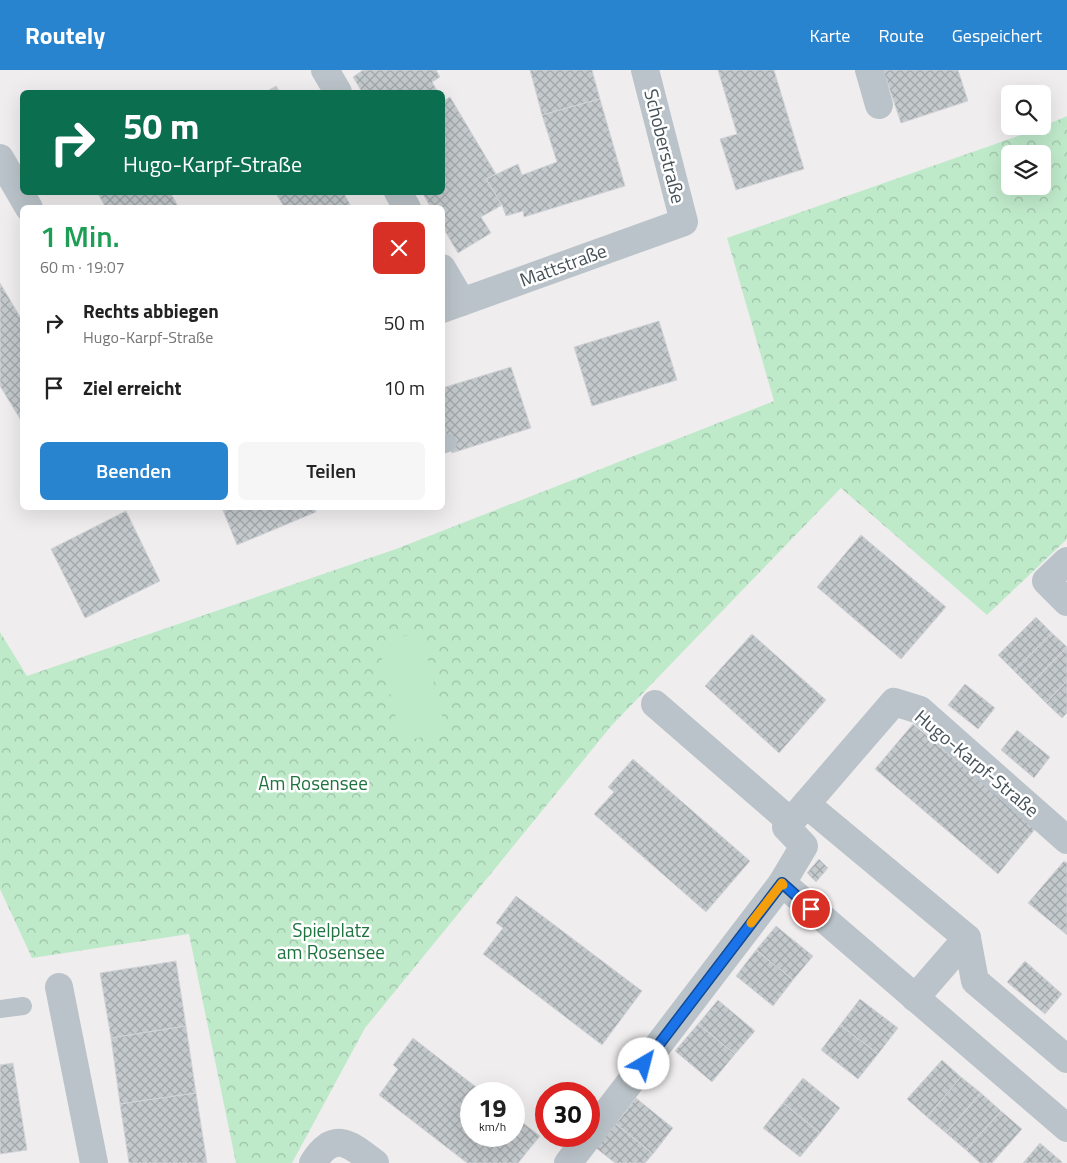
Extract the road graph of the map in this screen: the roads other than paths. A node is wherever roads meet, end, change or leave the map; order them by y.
1 (325, 70) edge
2 (645, 70) edge
3 (869, 70) edge
4 (337, 90) edge
5 (879, 104) dead end
6 (0, 158) edge
7 (20, 192) edge
8 (684, 222) joint
9 (445, 279) edge
10 (452, 305) edge
11 (1067, 561) edge
12 (1067, 602) edge
13 (655, 704) dead end
14 (799, 813) junction
15 (1067, 840) edge
16 (782, 883) junction
17 (967, 938) junction
18 (59, 987) dead end
19 (916, 998) junction
20 (23, 1006) dead end
21 (0, 1009) edge
22 (1067, 1059) edge
23 (600, 1122) edge
24 (1067, 1128) edge
25 (580, 1147) edge
26 (94, 1163) edge
27 (313, 1163) edge
28 (375, 1163) edge
29 (568, 1163) edge

1 - 4 street
2 - 8 street, Schoberstraße
3 - 5 street
6 - 7 street
8 - 10 street, Mattstraße
9 - 10 street
11 - 12 street
13 - 14 street
14 - 15 street, Hugo-Karpf-Straße
14 - 16 street
14 - 17 street
16 - 19 street
16 - 23 street
17 - 19 street
17 - 22 street
18 - 26 street
19 - 24 street
20 - 21 lane
25 - 29 street
27 - 28 street

